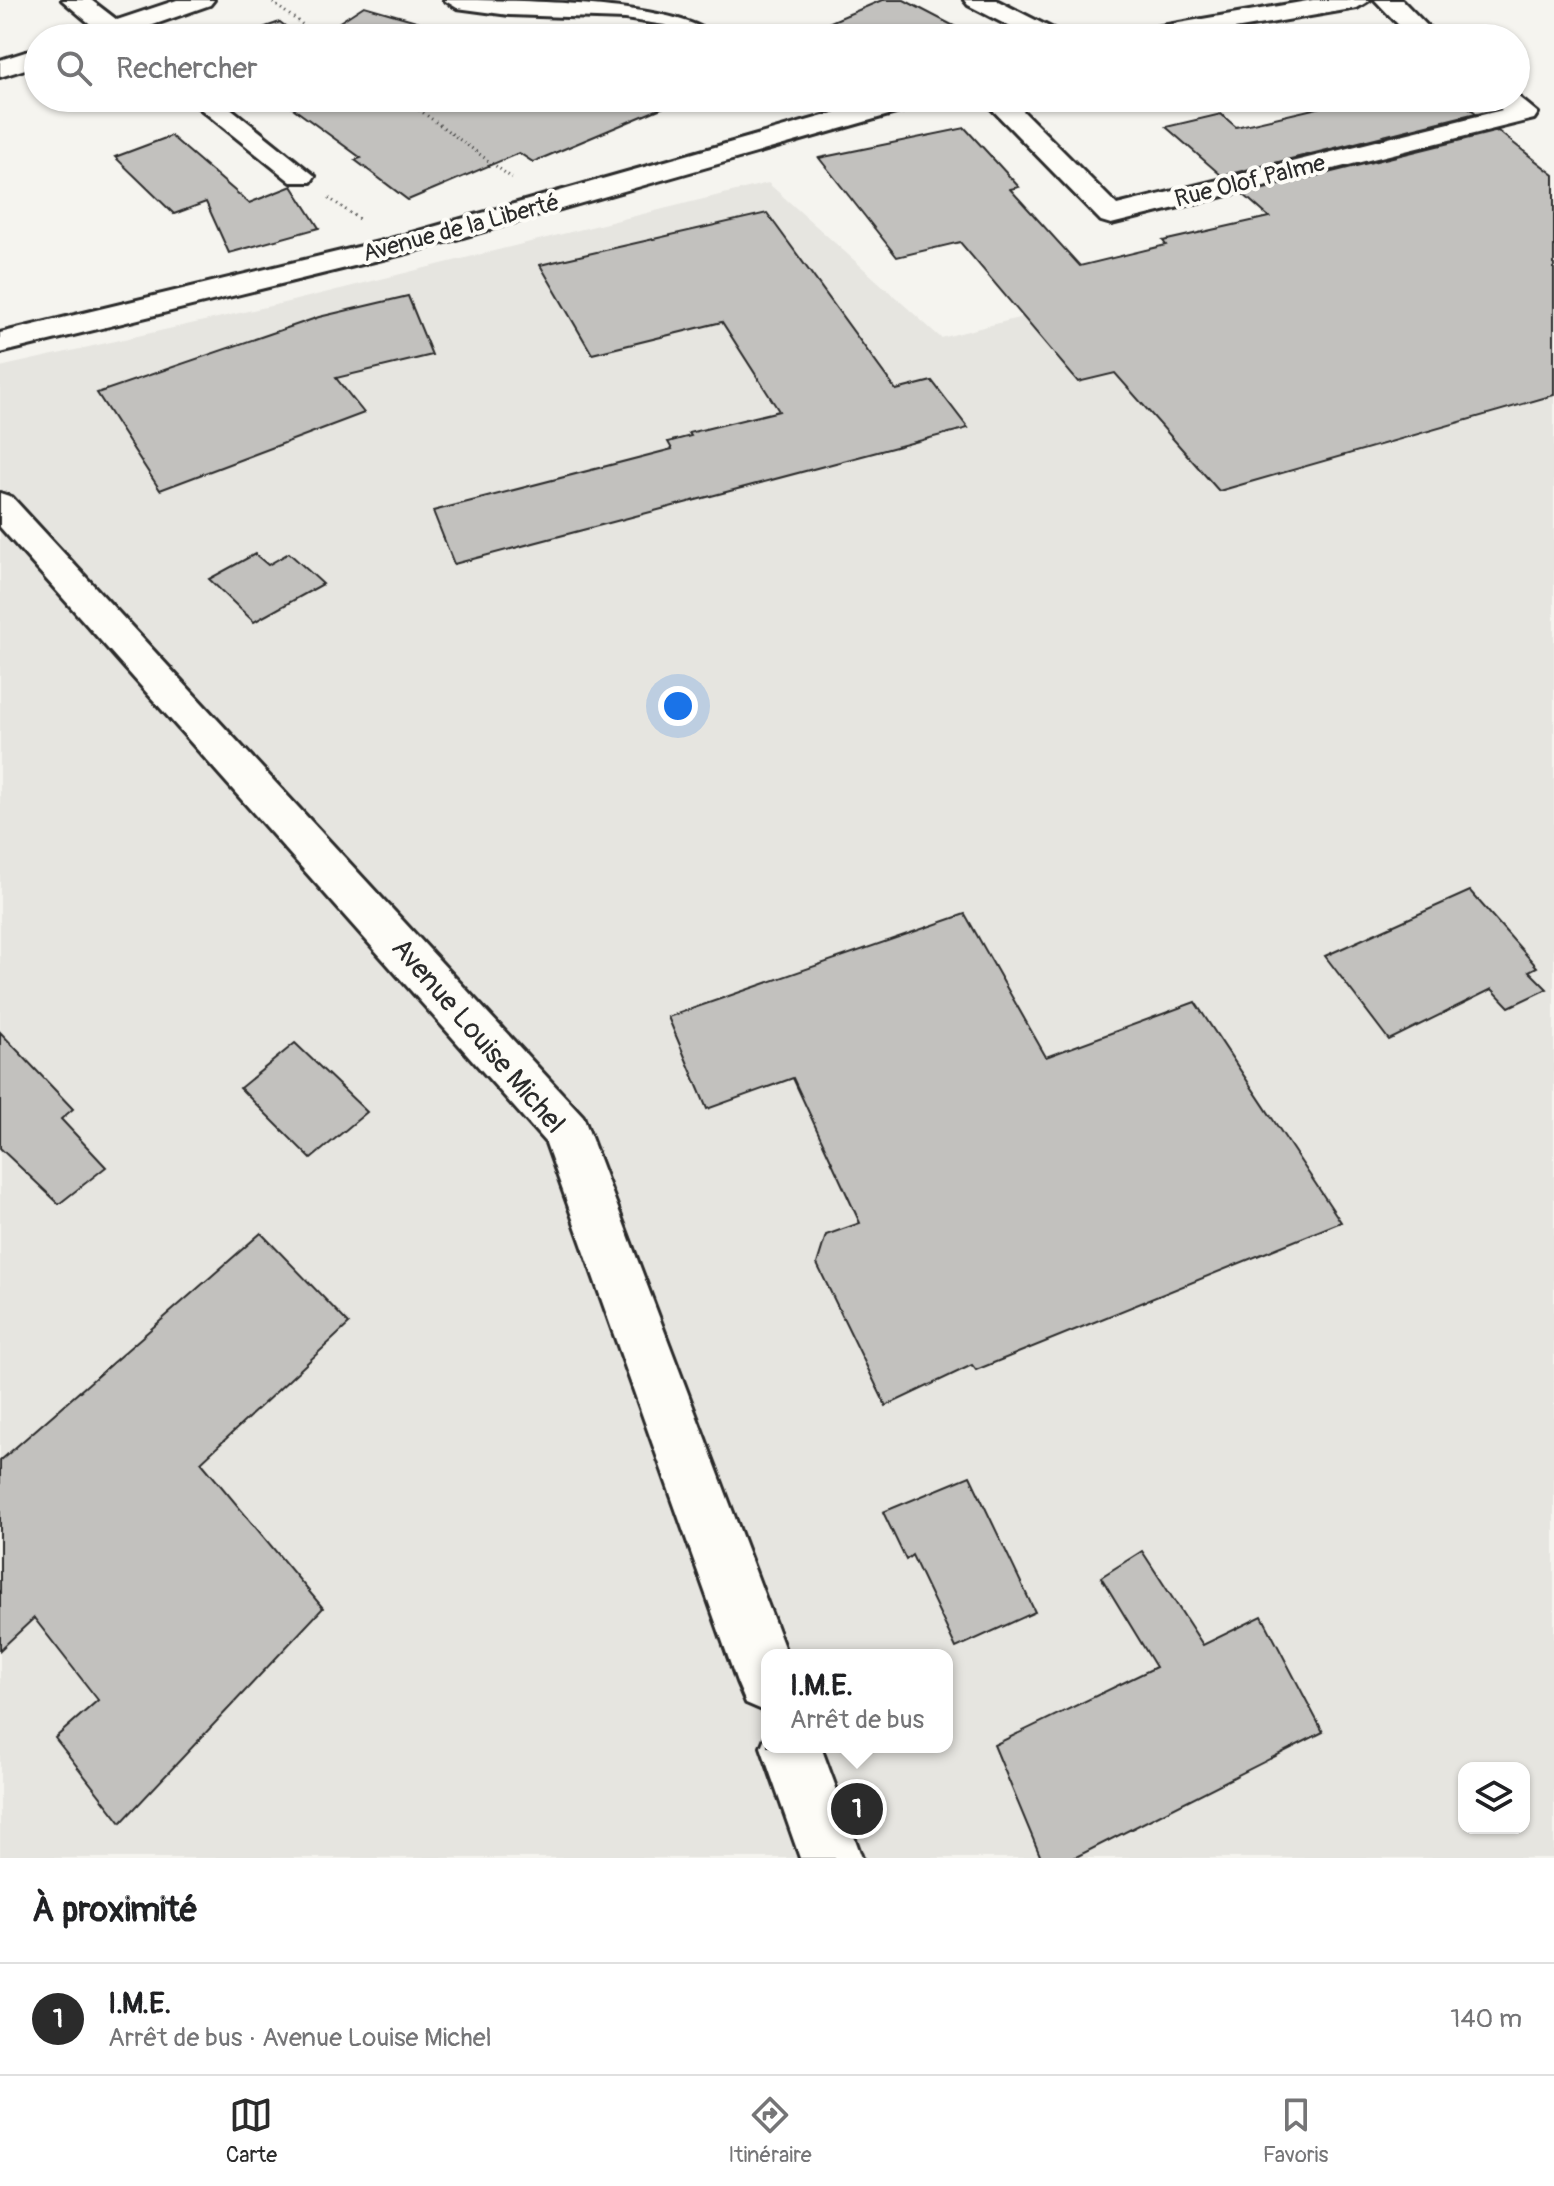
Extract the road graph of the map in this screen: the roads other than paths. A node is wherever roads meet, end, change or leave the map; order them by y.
1 (75, 0) edge
2 (201, 0) edge
3 (457, 0) edge
4 (977, 0) edge
5 (1357, 0) edge
6 (1388, 0) edge
7 (98, 24) edge
8 (138, 24) edge
9 (680, 24) edge
10 (1024, 24) edge
11 (1219, 24) edge
12 (1412, 24) edge
13 (24, 61) edge
14 (0, 69) edge
15 (219, 112) edge
16 (828, 112) edge
17 (869, 112) edge
18 (1009, 112) edge
19 (1523, 112) edge
20 (841, 120) junction
21 (301, 176) road end
22 (0, 343) edge
23 (0, 505) edge
24 (761, 1666) edge
25 (793, 1753) edge
26 (831, 1858) edge

1 - 7 street
2 - 8 street
3 - 9 street
4 - 10 street
5 - 11 street
6 - 12 street
13 - 14 street
15 - 21 street
16 - 20 street
17 - 20 street, Avenue de la Liberté
18 - 19 street, Rue Olof Palme
20 - 22 street, Avenue de la Liberté
23 - 24 street, Avenue Louise Michel
25 - 26 street

